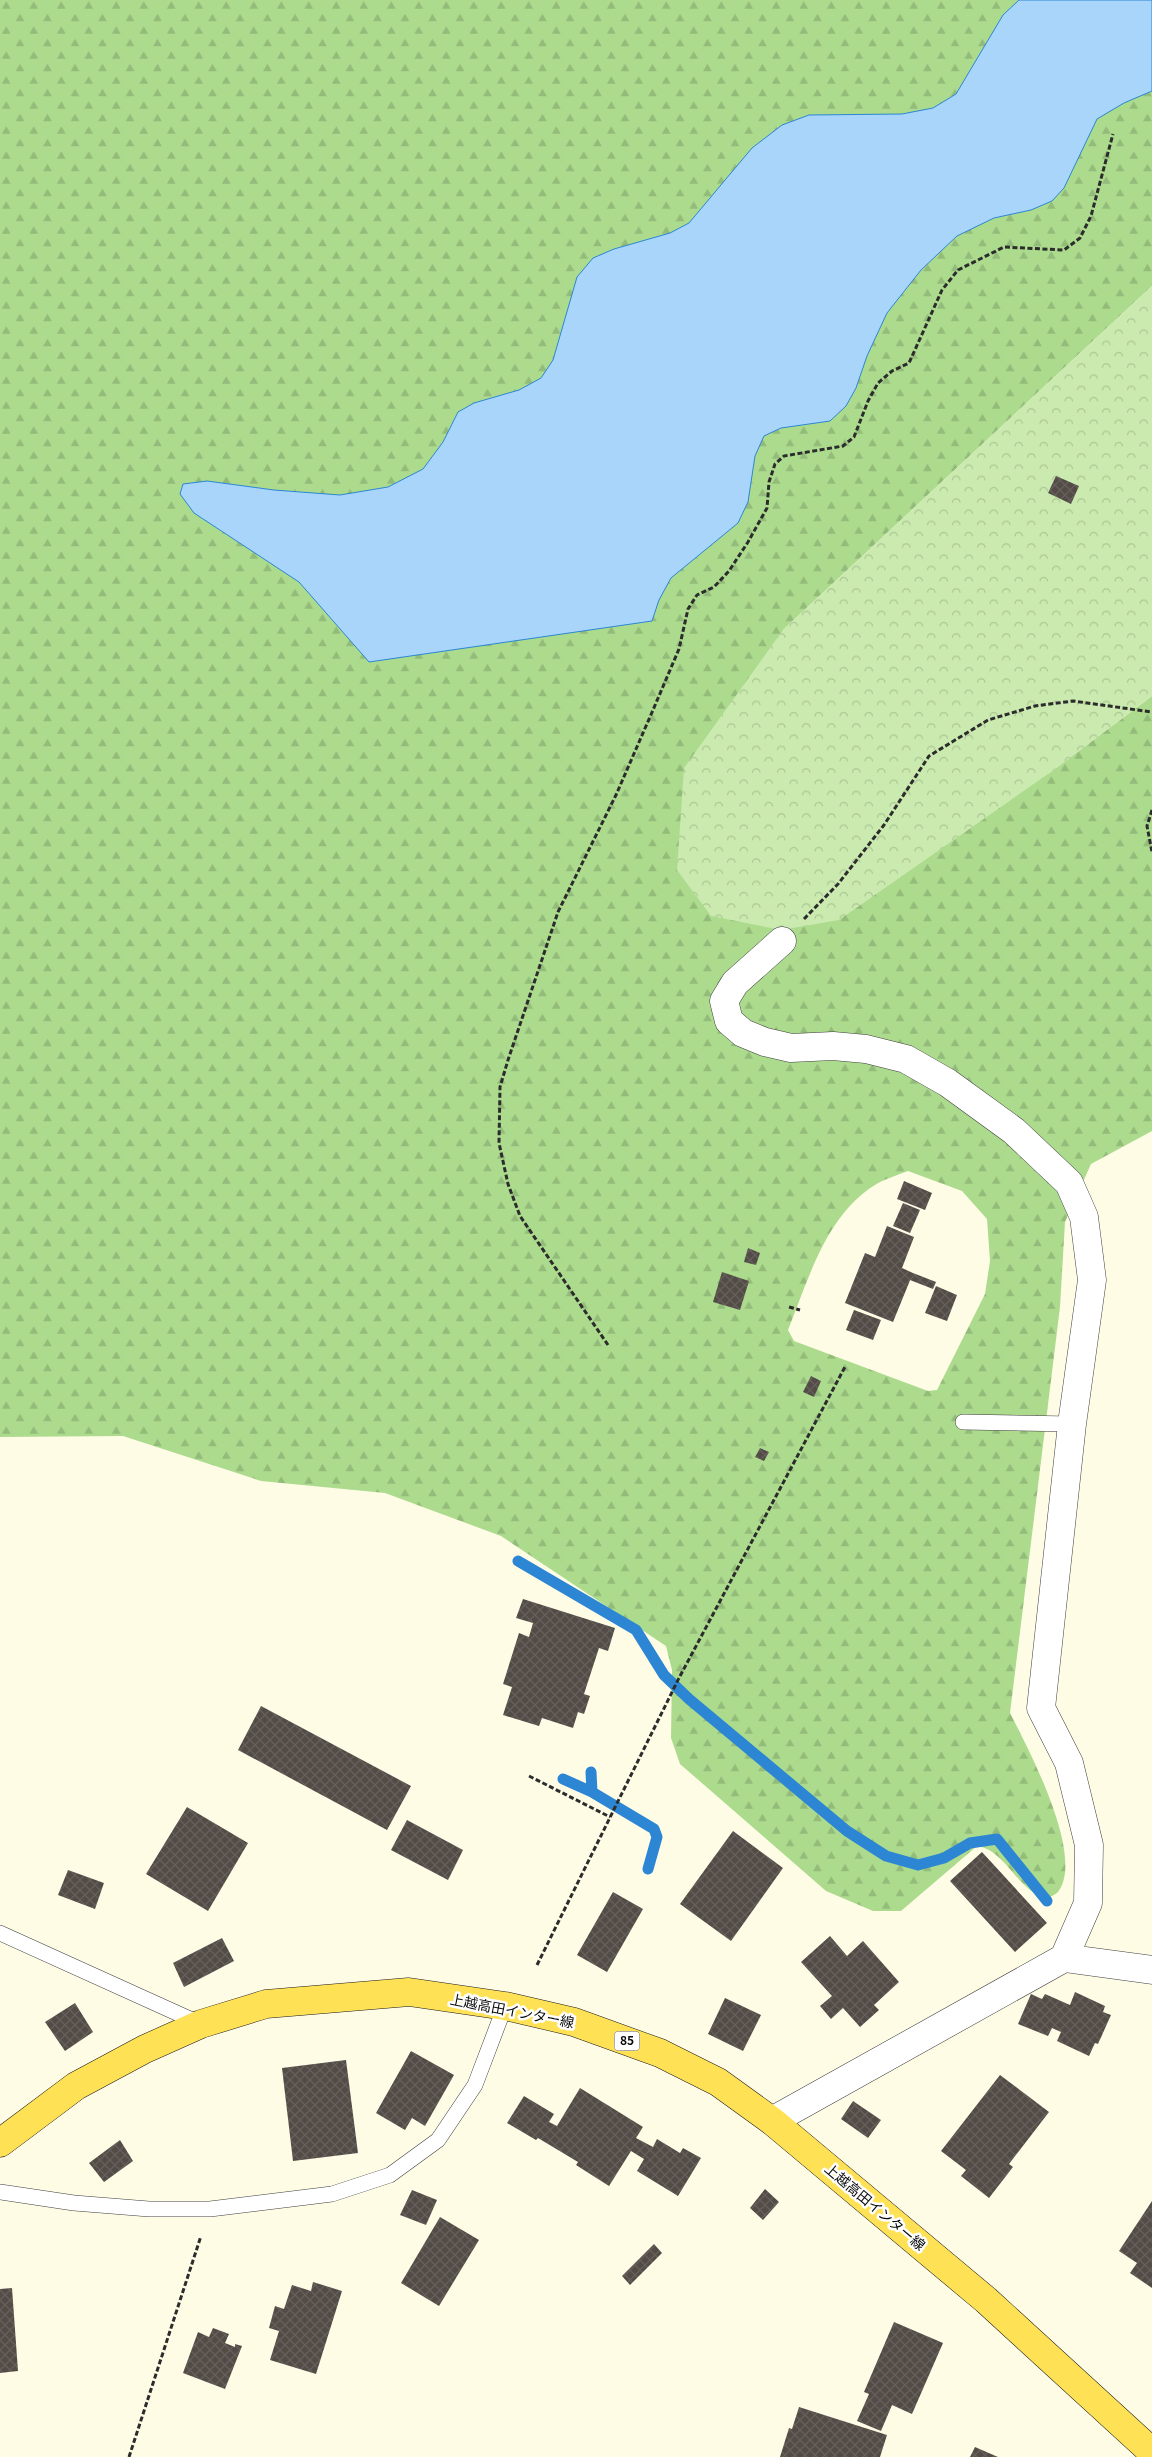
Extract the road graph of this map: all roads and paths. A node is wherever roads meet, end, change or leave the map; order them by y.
1 (1113, 134) dead end
2 (1152, 712) edge
3 (1152, 810) edge
4 (1152, 852) edge
5 (782, 941) joint
6 (789, 1307) dead end
7 (800, 1310) dead end
8 (608, 1345) dead end
9 (846, 1365) dead end
10 (963, 1422) dead end
11 (1072, 1424) junction
12 (529, 1776) dead end
13 (610, 1817) junction
14 (0, 1934) edge
15 (1064, 1958) junction
16 (537, 1965) dead end
17 (1152, 1970) edge
18 (505, 2006) junction
19 (201, 2024) junction
20 (772, 2121) junction
21 (0, 2143) edge
22 (0, 2192) edge
23 (210, 2209) junction
24 (1152, 2452) edge
25 (129, 2457) edge

1 - 8 path
2 - 5 path
3 - 4 path
5 - 11 street
6 - 7 path
9 - 13 path
10 - 11 lane
11 - 15 street
12 - 13 path
13 - 16 path
14 - 19 lane
15 - 17 street
15 - 20 street
18 - 19 main road, 上越高田インター線 / 85
18 - 20 main road, 上越高田インター線 / 85
18 - 23 lane
19 - 21 main road, 上越高田インター線 / 85
20 - 24 main road, 上越高田インター線 / 85
22 - 23 lane
23 - 25 path

